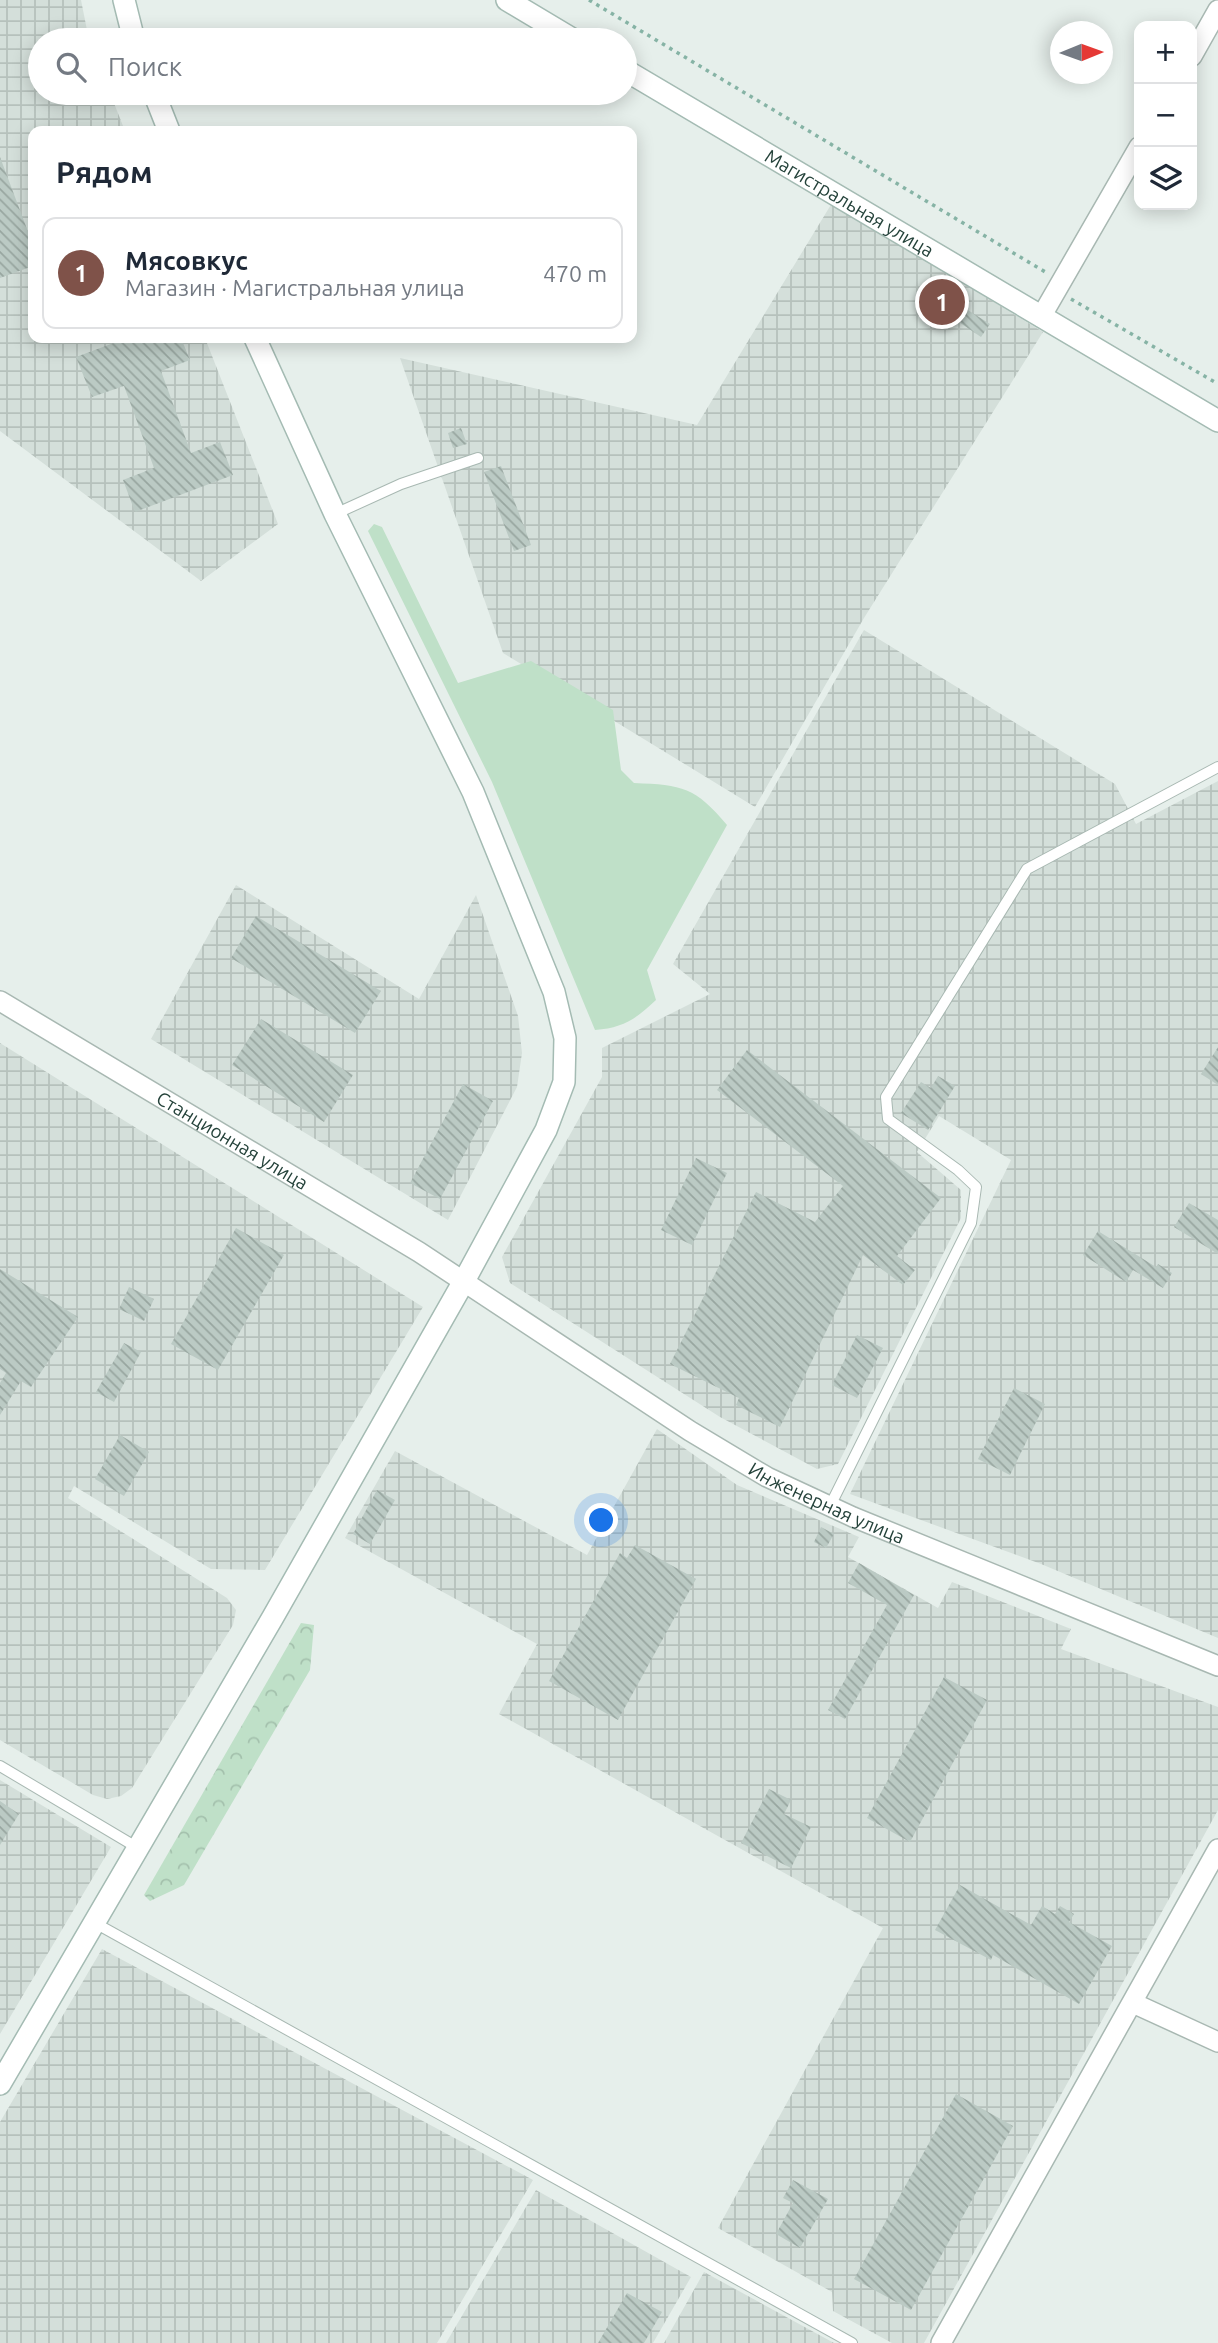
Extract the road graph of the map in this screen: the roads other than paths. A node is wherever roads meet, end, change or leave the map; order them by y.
1 (124, 0) edge
2 (507, 0) edge
3 (1218, 10) edge
4 (131, 28) edge
5 (554, 28) edge
6 (1197, 47) edge
7 (637, 77) edge
8 (159, 105) edge
9 (167, 126) edge
10 (1134, 156) edge
11 (1041, 317) junction
12 (257, 343) edge
13 (1218, 421) edge
14 (478, 458) dead end
15 (335, 514) junction
16 (1218, 767) edge
17 (0, 1001) edge
18 (464, 1282) junction
19 (830, 1506) junction
20 (1218, 1666) edge
21 (0, 1766) edge
22 (139, 1848) junction
23 (1218, 1849) edge
24 (95, 1923) junction
25 (1133, 2003) junction
26 (1218, 2042) edge
27 (0, 2084) edge
28 (852, 2343) edge
29 (941, 2343) edge

1 - 4 street
2 - 5 street
3 - 6 street
7 - 11 street, Магистральная улица
8 - 9 street
10 - 11 street
11 - 13 street, Магистральная улица
12 - 15 street
14 - 15 lane
15 - 18 street
16 - 19 lane
17 - 18 street, Станционная улица
18 - 19 street, Инженерная улица
18 - 22 street
19 - 20 street, Инженерная улица
21 - 22 lane
22 - 24 street
23 - 25 street
24 - 27 street
24 - 28 lane
25 - 26 street
25 - 29 street

